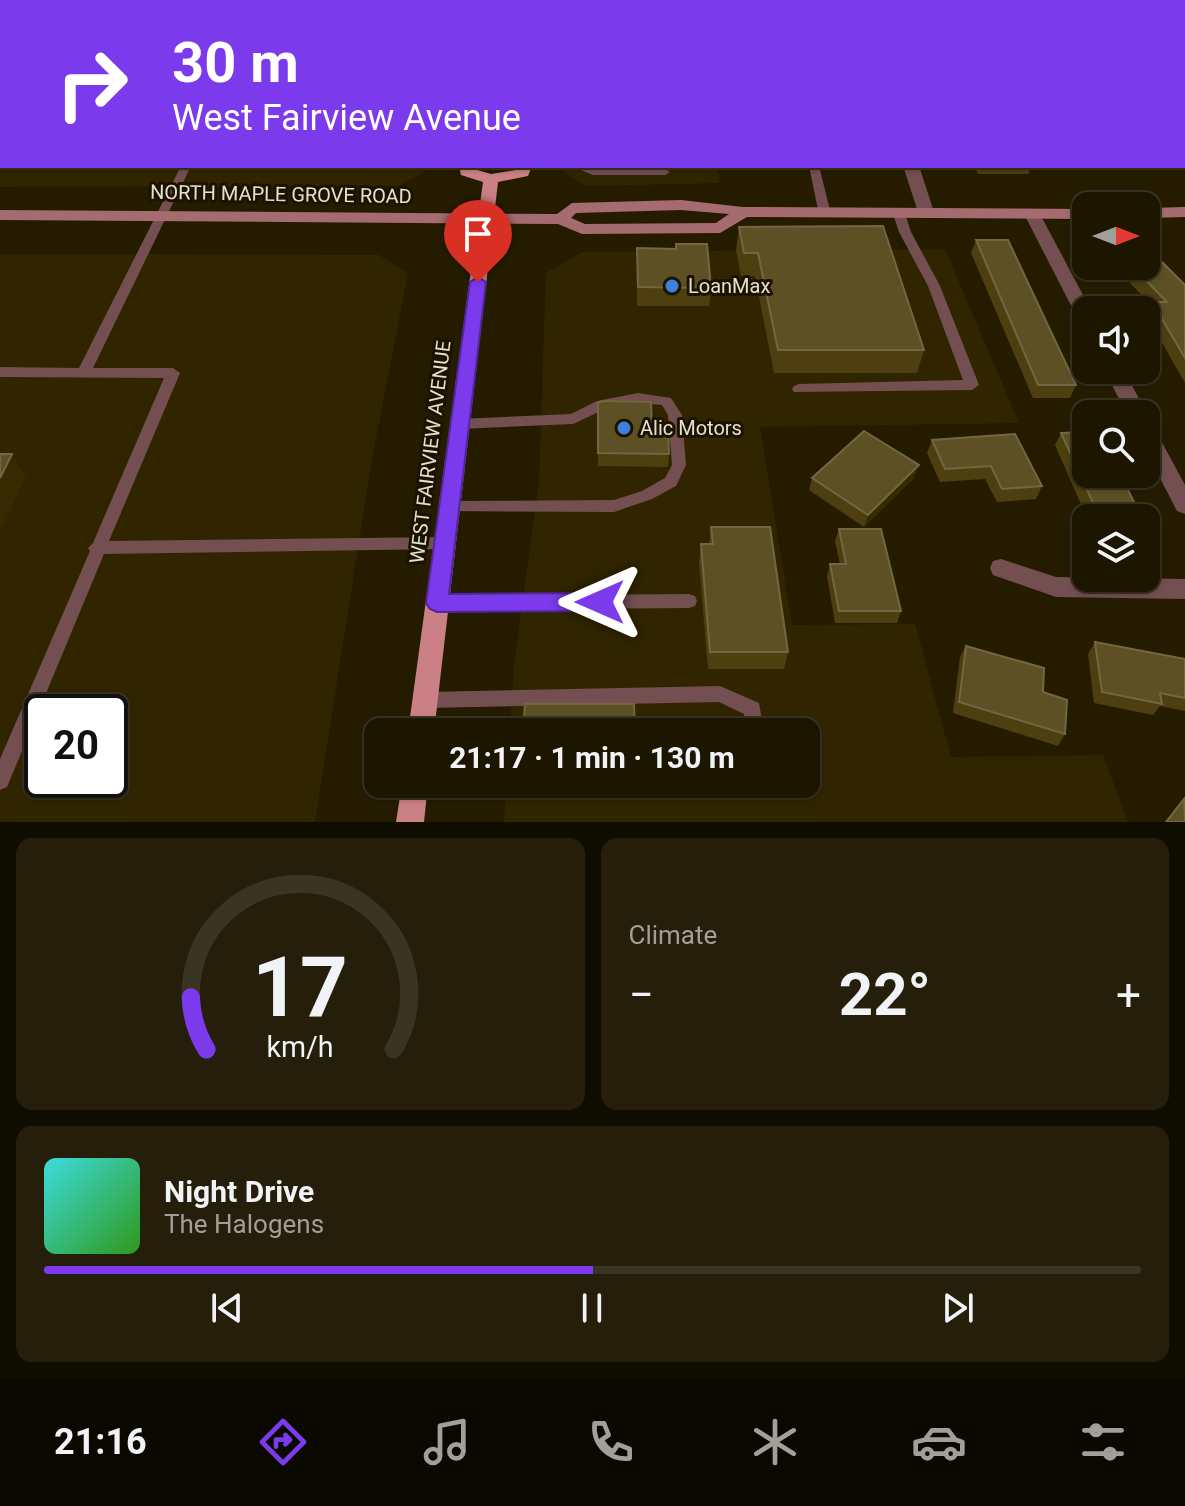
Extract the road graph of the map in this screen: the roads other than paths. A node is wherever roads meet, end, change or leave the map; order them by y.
1 (185, 168) edge
2 (467, 168) edge
3 (524, 168) edge
4 (582, 168) edge
5 (814, 168) edge
6 (912, 168) edge
7 (665, 172) dead end
8 (491, 179) junction
9 (824, 210) junction
10 (898, 211) junction
11 (926, 212) junction
12 (1185, 212) edge
13 (1160, 213) edge
14 (161, 214) junction
15 (1032, 214) junction
16 (1072, 214) edge
17 (0, 215) edge
18 (485, 219) junction
19 (1075, 296) edge
20 (0, 372) edge
21 (84, 372) junction
22 (799, 389) dead end
23 (459, 424) junction
24 (1160, 458) edge
25 (1185, 505) edge
26 (449, 507) junction
27 (445, 543) junction
28 (96, 548) junction
29 (1001, 568) dead end
30 (1185, 589) edge
31 (689, 601) dead end
32 (437, 603) junction
33 (425, 700) junction
34 (423, 718) edge
35 (754, 718) edge
36 (0, 781) edge
37 (413, 798) edge
38 (410, 822) edge

1 - 14 lane
2 - 8 main road
3 - 8 main road
4 - 7 lane
5 - 9 lane
6 - 11 street
8 - 18 main road, WEST FAIRVIEW AVENUE
9 - 10 main road, NORTH MAPLE GROVE ROAD
9 - 18 main road, NORTH MAPLE GROVE ROAD
10 - 11 main road, NORTH MAPLE GROVE ROAD
10 - 22 lane
11 - 15 main road, NORTH MAPLE GROVE ROAD
12 - 13 main road
14 - 17 main road, NORTH MAPLE GROVE ROAD
14 - 18 main road, NORTH MAPLE GROVE ROAD
14 - 21 lane
15 - 16 main road, NORTH MAPLE GROVE ROAD
15 - 19 street
18 - 23 main road, WEST FAIRVIEW AVENUE
20 - 21 lane
21 - 28 lane
23 - 26 main road, WEST FAIRVIEW AVENUE
23 - 26 lane
24 - 25 street
26 - 27 main road, WEST FAIRVIEW AVENUE
27 - 28 lane
27 - 32 main road, WEST FAIRVIEW AVENUE
28 - 36 lane
29 - 30 street
31 - 32 lane
32 - 33 main road, WEST FAIRVIEW AVENUE
33 - 34 main road, WEST FAIRVIEW AVENUE
33 - 35 lane
37 - 38 main road

